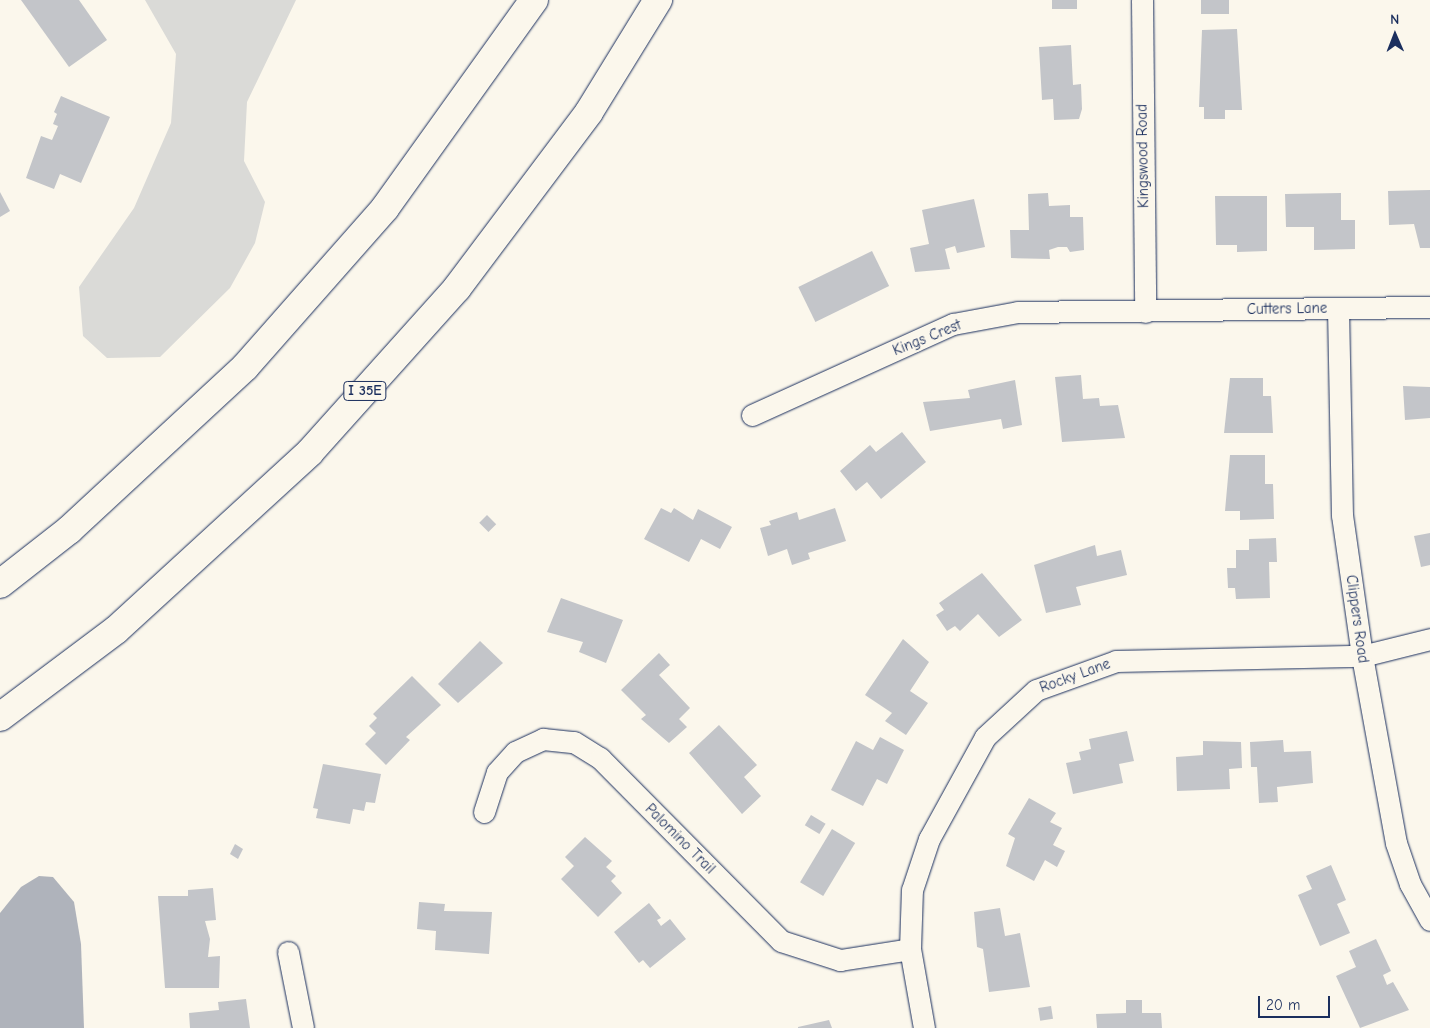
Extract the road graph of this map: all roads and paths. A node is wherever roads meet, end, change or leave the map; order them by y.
1 (534, 0) edge
2 (658, 0) edge
3 (1142, 0) edge
4 (1430, 307) edge
5 (1338, 308) junction
6 (1145, 312) junction
7 (752, 415) dead end
8 (0, 584) edge
9 (1430, 639) edge
10 (1362, 656) junction
11 (0, 717) edge
12 (484, 812) dead end
13 (1430, 920) edge
14 (910, 949) junction
15 (288, 952) dead end
16 (303, 1028) edge
17 (924, 1028) edge

1 - 8 highway
2 - 11 highway, I 35E
3 - 6 street, Kingswood Road
4 - 5 street, Cutters Lane
5 - 6 street, Cutters Lane
5 - 10 street, Clippers Road
6 - 7 street, Kings Crest
9 - 10 street, Rocky Lane
10 - 13 street, Clippers Road
10 - 14 street, Rocky Lane
12 - 14 street, Palomino Trail
14 - 17 street, Rocky Lane
15 - 16 street

